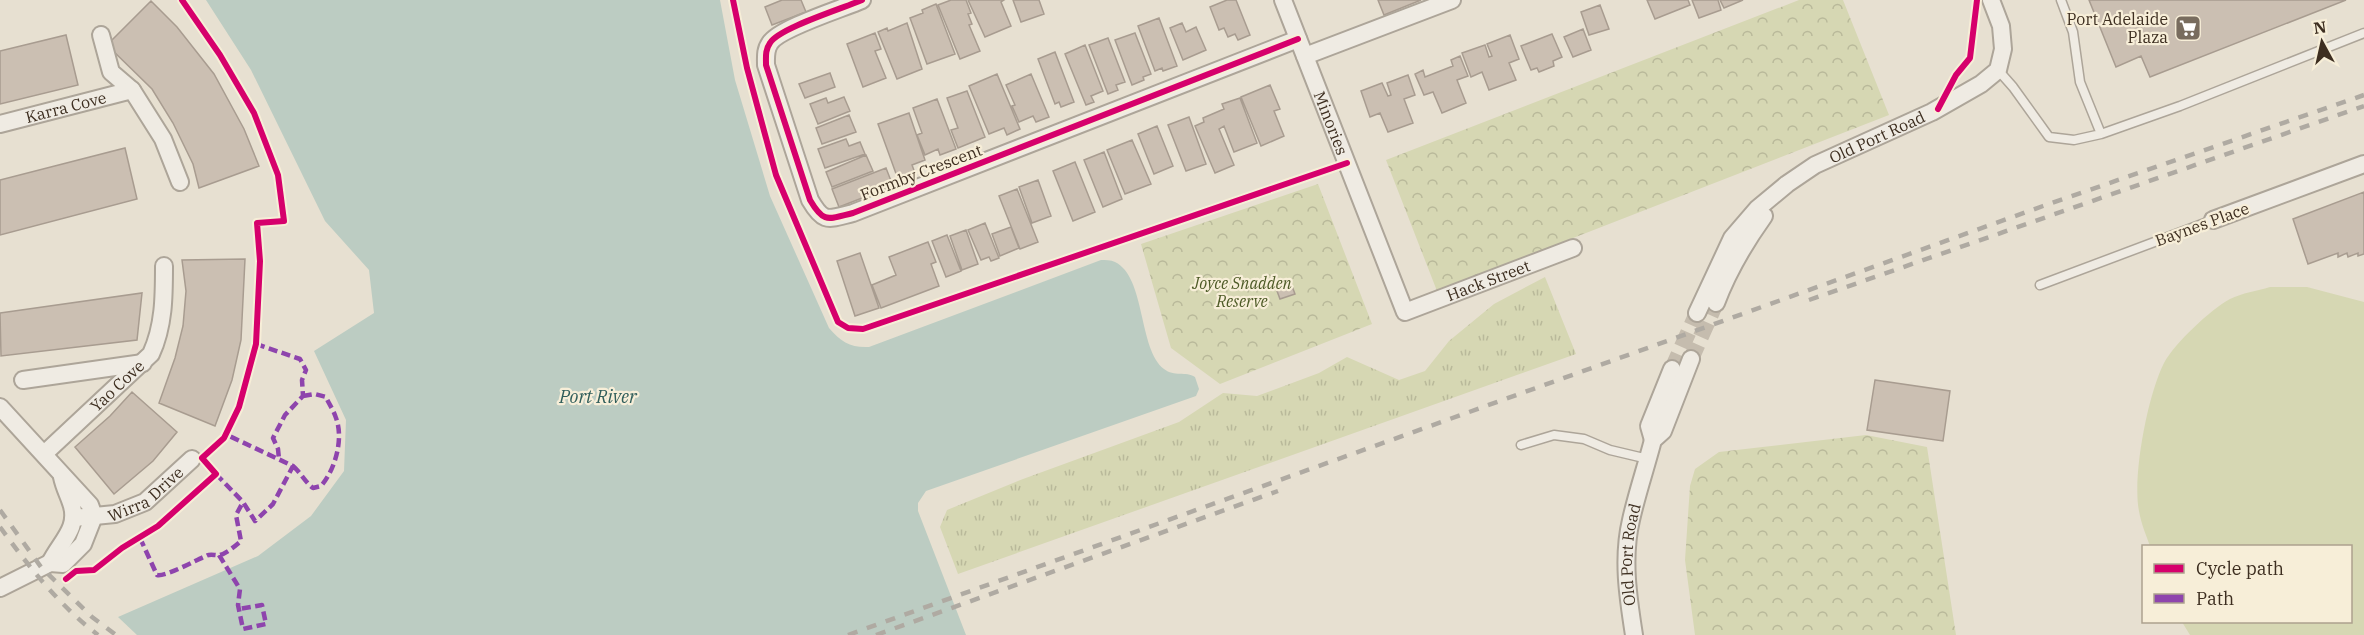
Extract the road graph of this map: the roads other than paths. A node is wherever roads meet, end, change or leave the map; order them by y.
1 (862, 0) edge
2 (1283, 0) edge
3 (1452, 0) edge
4 (1991, 0) edge
5 (2061, 0) edge
6 (2364, 33) edge
7 (101, 35) dead end
8 (1298, 39) junction
9 (1305, 56) junction
10 (1998, 70) junction
11 (132, 90) junction
12 (0, 124) edge
13 (2101, 134) junction
14 (2364, 164) edge
15 (180, 182) dead end
16 (1787, 184) junction
17 (2213, 220) joint
18 (1574, 248) dead end
19 (164, 266) dead end
20 (2040, 285) dead end
21 (1716, 303) tunnel mouth
22 (1405, 312) joint
23 (1697, 313) tunnel mouth
24 (1691, 359) tunnel mouth
25 (143, 363) junction
26 (1672, 369) tunnel mouth
27 (22, 380) dead end
28 (0, 398) edge
29 (6, 412) edge
30 (1653, 440) junction
31 (1521, 445) dead end
32 (44, 454) junction
33 (192, 459) dead end
34 (1648, 459) junction
35 (62, 476) junction
36 (94, 516) junction
37 (74, 518) junction
38 (50, 563) junction
39 (0, 588) edge
40 (1634, 635) edge

1 - 8 street, Formby Crescent
2 - 8 street, Minories
3 - 9 street
4 - 10 street
5 - 13 lane
6 - 13 lane
7 - 11 street, Karra Cove
8 - 9 street, Minories
9 - 22 street, Minories
10 - 13 lane
10 - 16 street, Old Port Road
11 - 12 street, Karra Cove
11 - 15 street, Karra Cove
14 - 17 street, Baynes Place
16 - 21 street, Old Port Road
16 - 23 street, Old Port Road
17 - 20 lane, Baynes Place
18 - 22 street, Hack Street
19 - 25 street, Yao Cove
24 - 30 street, Old Port Road
25 - 27 street
25 - 32 street, Yao Cove
26 - 30 street, Old Port Road
28 - 29 street, Wirra Drive
29 - 32 street, Wirra Drive
30 - 34 street, Old Port Road
31 - 34 lane
32 - 35 street, Wirra Drive
33 - 36 street, Wirra Drive
34 - 40 street, Old Port Road
35 - 36 street, Wirra Drive
35 - 37 street, Wirra Drive
36 - 37 street, Wirra Drive
36 - 38 street, Wirra Drive
37 - 38 street, Wirra Drive
38 - 39 street, Wirra Drive

